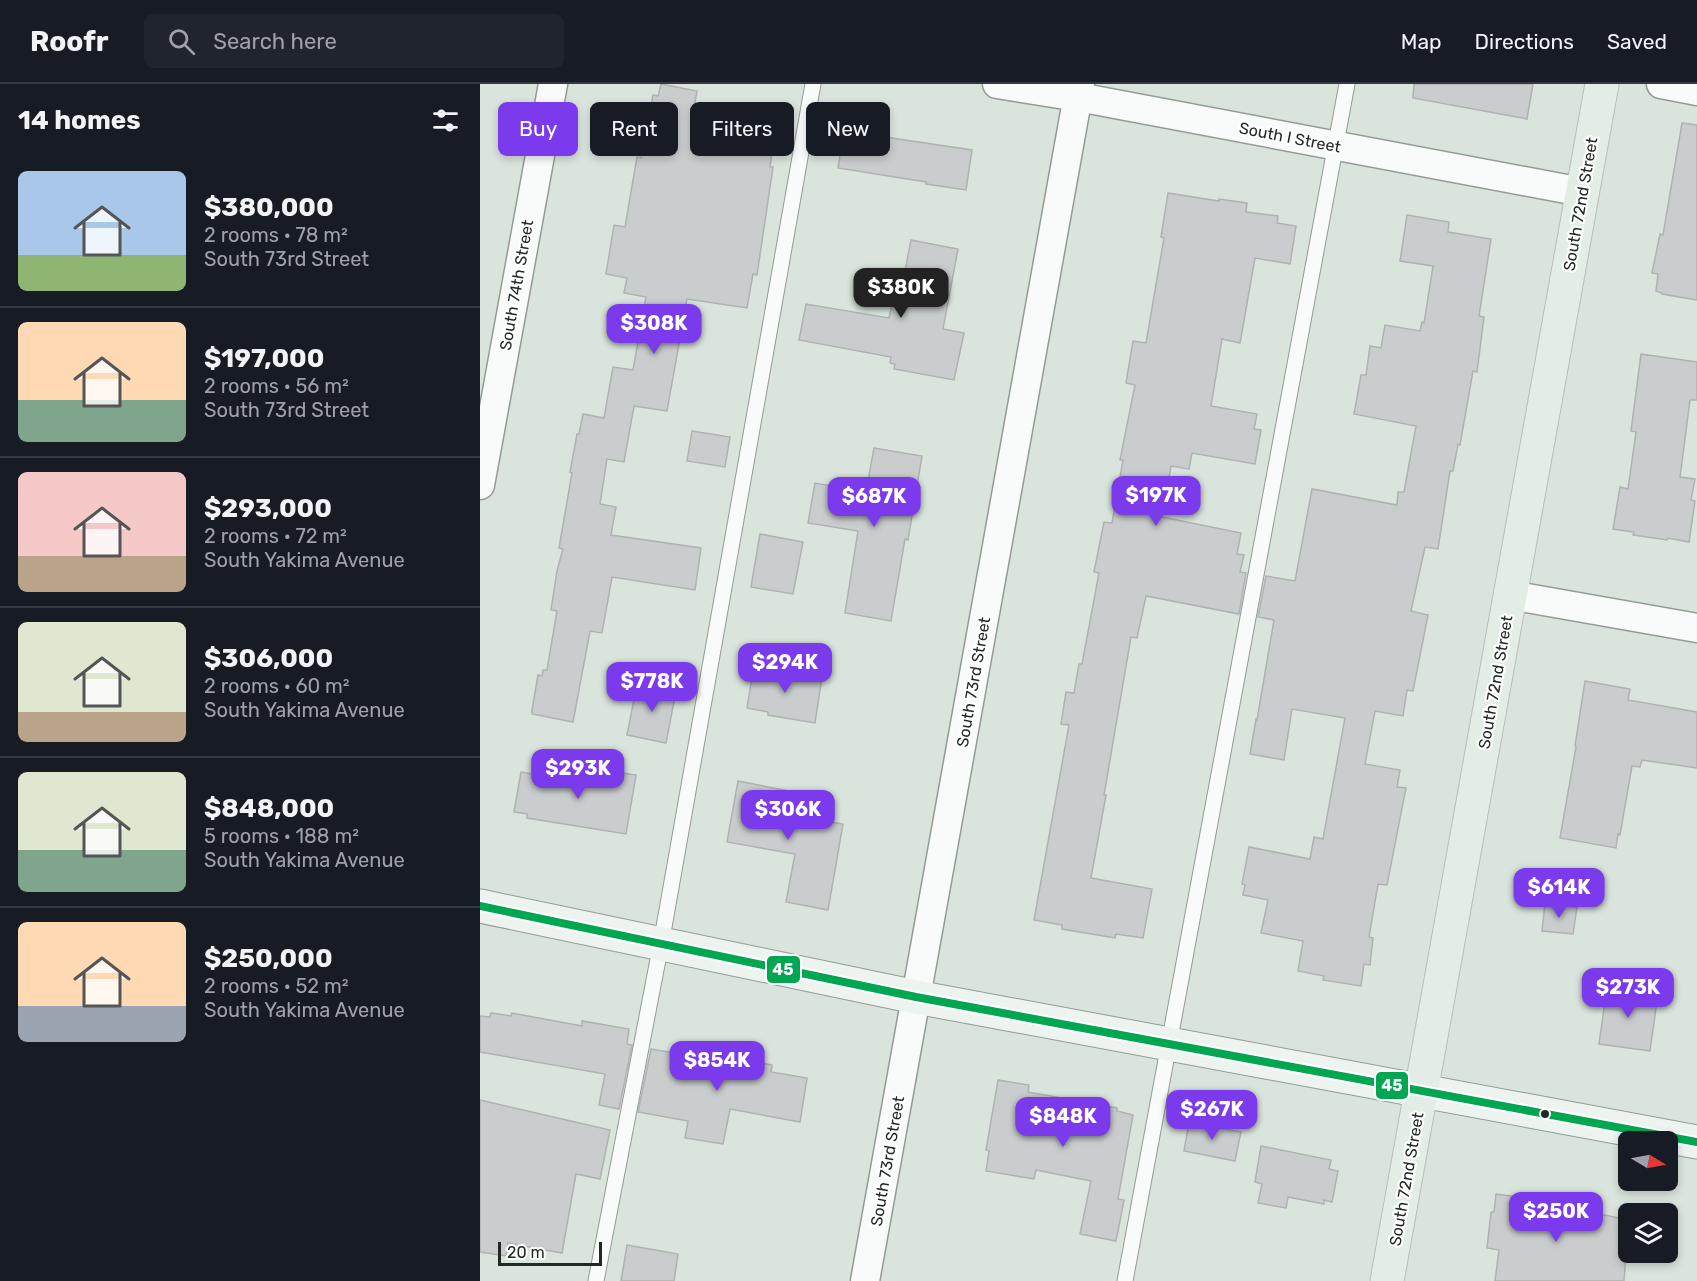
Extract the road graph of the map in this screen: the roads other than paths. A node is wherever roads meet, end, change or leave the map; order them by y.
1 (553, 84) edge
2 (813, 84) edge
3 (997, 84) edge
4 (1347, 84) edge
5 (1602, 84) edge
6 (1661, 84) edge
7 (1079, 91) edge
8 (1697, 91) edge
9 (1336, 146) junction
10 (1582, 192) junction
11 (480, 485) edge
12 (1510, 595) junction
13 (1697, 628) edge
14 (480, 906) edge
15 (661, 944) junction
16 (916, 997) junction
17 (1169, 1044) junction
18 (1422, 1091) junction
19 (1697, 1142) edge
20 (596, 1281) edge
21 (865, 1281) edge
22 (1125, 1281) edge
23 (1387, 1281) edge

1 - 11 street, South 74th Street
2 - 15 lane
3 - 7 street, South I Street
4 - 9 lane
5 - 10 main road, South 72nd Street
6 - 8 street
7 - 9 street, South I Street
7 - 16 street, South 73rd Street
9 - 10 street, South I Street
9 - 17 lane
10 - 12 main road, South 72nd Street
12 - 13 street
12 - 18 main road, South 72nd Street
14 - 15 main road
15 - 16 main road
15 - 20 lane
16 - 17 main road
16 - 21 street, South 73rd Street
17 - 18 main road
17 - 22 lane
18 - 19 main road
18 - 23 main road, South 72nd Street

